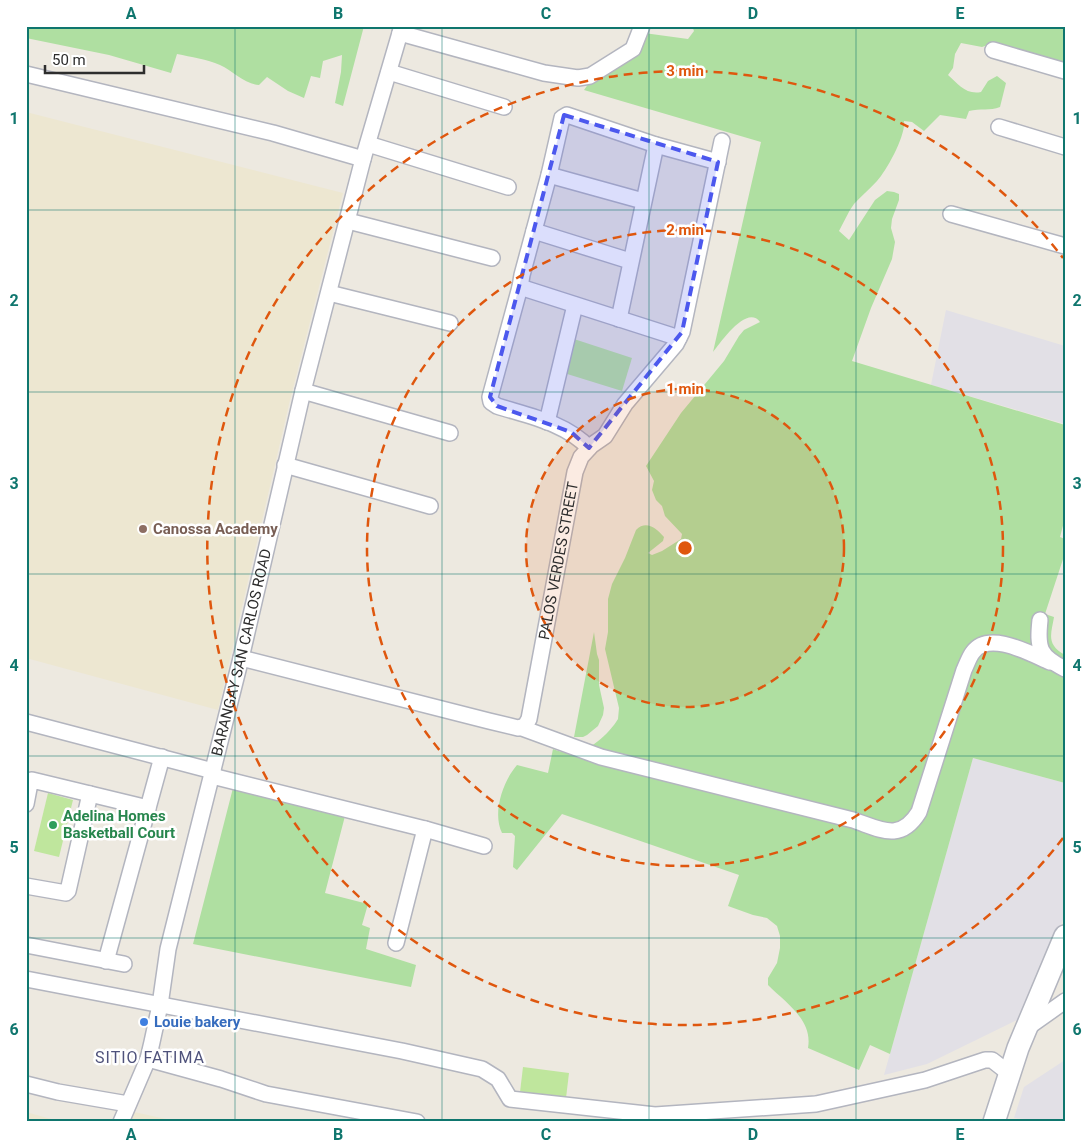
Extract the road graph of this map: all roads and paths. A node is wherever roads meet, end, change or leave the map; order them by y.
1 (642, 26) edge
2 (401, 30) edge
3 (993, 50) dead end
4 (1065, 71) edge
5 (389, 72) junction
6 (26, 74) edge
7 (504, 107) dead end
8 (999, 127) dead end
9 (722, 141) dead end
10 (656, 145) junction
11 (1065, 147) edge
12 (366, 152) junction
13 (718, 162) junction
14 (549, 176) junction
15 (508, 187) dead end
16 (643, 201) junction
17 (951, 214) dead end
18 (348, 221) junction
19 (534, 231) junction
20 (1065, 246) edge
21 (492, 258) dead end
22 (630, 261) junction
23 (520, 287) junction
24 (329, 293) junction
25 (575, 305) junction
26 (619, 319) junction
27 (450, 323) dead end
28 (679, 338) junction
29 (303, 391) junction
30 (547, 422) junction
31 (450, 433) dead end
32 (589, 448) junction
33 (285, 465) junction
34 (430, 506) dead end
35 (1040, 620) dead end
36 (241, 658) junction
37 (1050, 662) junction
38 (1065, 669) edge
39 (26, 722) edge
40 (522, 728) junction
41 (162, 757) junction
42 (213, 774) junction
43 (90, 794) junction
44 (26, 804) edge
45 (148, 808) junction
46 (425, 829) junction
47 (484, 846) dead end
48 (26, 886) edge
49 (1065, 936) edge
50 (396, 943) dead end
51 (26, 945) edge
52 (106, 961) junction
53 (124, 964) dead end
54 (26, 979) edge
55 (1065, 1001) edge
56 (160, 1005) junction
57 (1027, 1028) junction
58 (148, 1059) junction
59 (1010, 1074) junction
60 (26, 1084) edge
61 (128, 1104) junction
62 (121, 1122) edge
63 (416, 1122) edge
64 (994, 1122) edge

1 - 2 street
2 - 5 street, BARANGAY SAN CARLOS ROAD
3 - 4 street
5 - 7 street
5 - 12 street, BARANGAY SAN CARLOS ROAD
6 - 12 street
8 - 11 street
9 - 13 street, PALOS VERDES STREET
10 - 13 street
10 - 14 street
10 - 16 street
12 - 15 street
12 - 18 street, BARANGAY SAN CARLOS ROAD
13 - 28 street, PALOS VERDES STREET
14 - 16 street
14 - 19 street
16 - 22 street
17 - 20 street
18 - 21 street
18 - 24 street, BARANGAY SAN CARLOS ROAD
19 - 22 street
19 - 23 street
22 - 26 street
23 - 25 street
23 - 30 street
24 - 27 street
24 - 29 street, BARANGAY SAN CARLOS ROAD
25 - 26 street
25 - 30 street
26 - 28 street
28 - 32 street, PALOS VERDES STREET
29 - 31 street
29 - 33 street, BARANGAY SAN CARLOS ROAD
30 - 32 street
32 - 40 street, PALOS VERDES STREET
33 - 34 street
33 - 36 street, BARANGAY SAN CARLOS ROAD
35 - 37 street
36 - 40 street
36 - 42 street, BARANGAY SAN CARLOS ROAD
37 - 38 street
37 - 40 street
39 - 41 street
41 - 42 street
41 - 45 street
42 - 46 street
42 - 56 street, BARANGAY SAN CARLOS ROAD
43 - 44 street
43 - 45 street
43 - 48 street
45 - 52 street
46 - 47 street
46 - 50 street
49 - 57 street
51 - 52 street
52 - 53 street
54 - 56 street
55 - 57 street
56 - 58 street, BARANGAY SAN CARLOS ROAD
56 - 59 street
57 - 59 street
58 - 61 street, BARANGAY SAN CARLOS ROAD
58 - 63 street
59 - 64 street
60 - 61 street
61 - 62 street, BARANGAY SAN CARLOS ROAD

